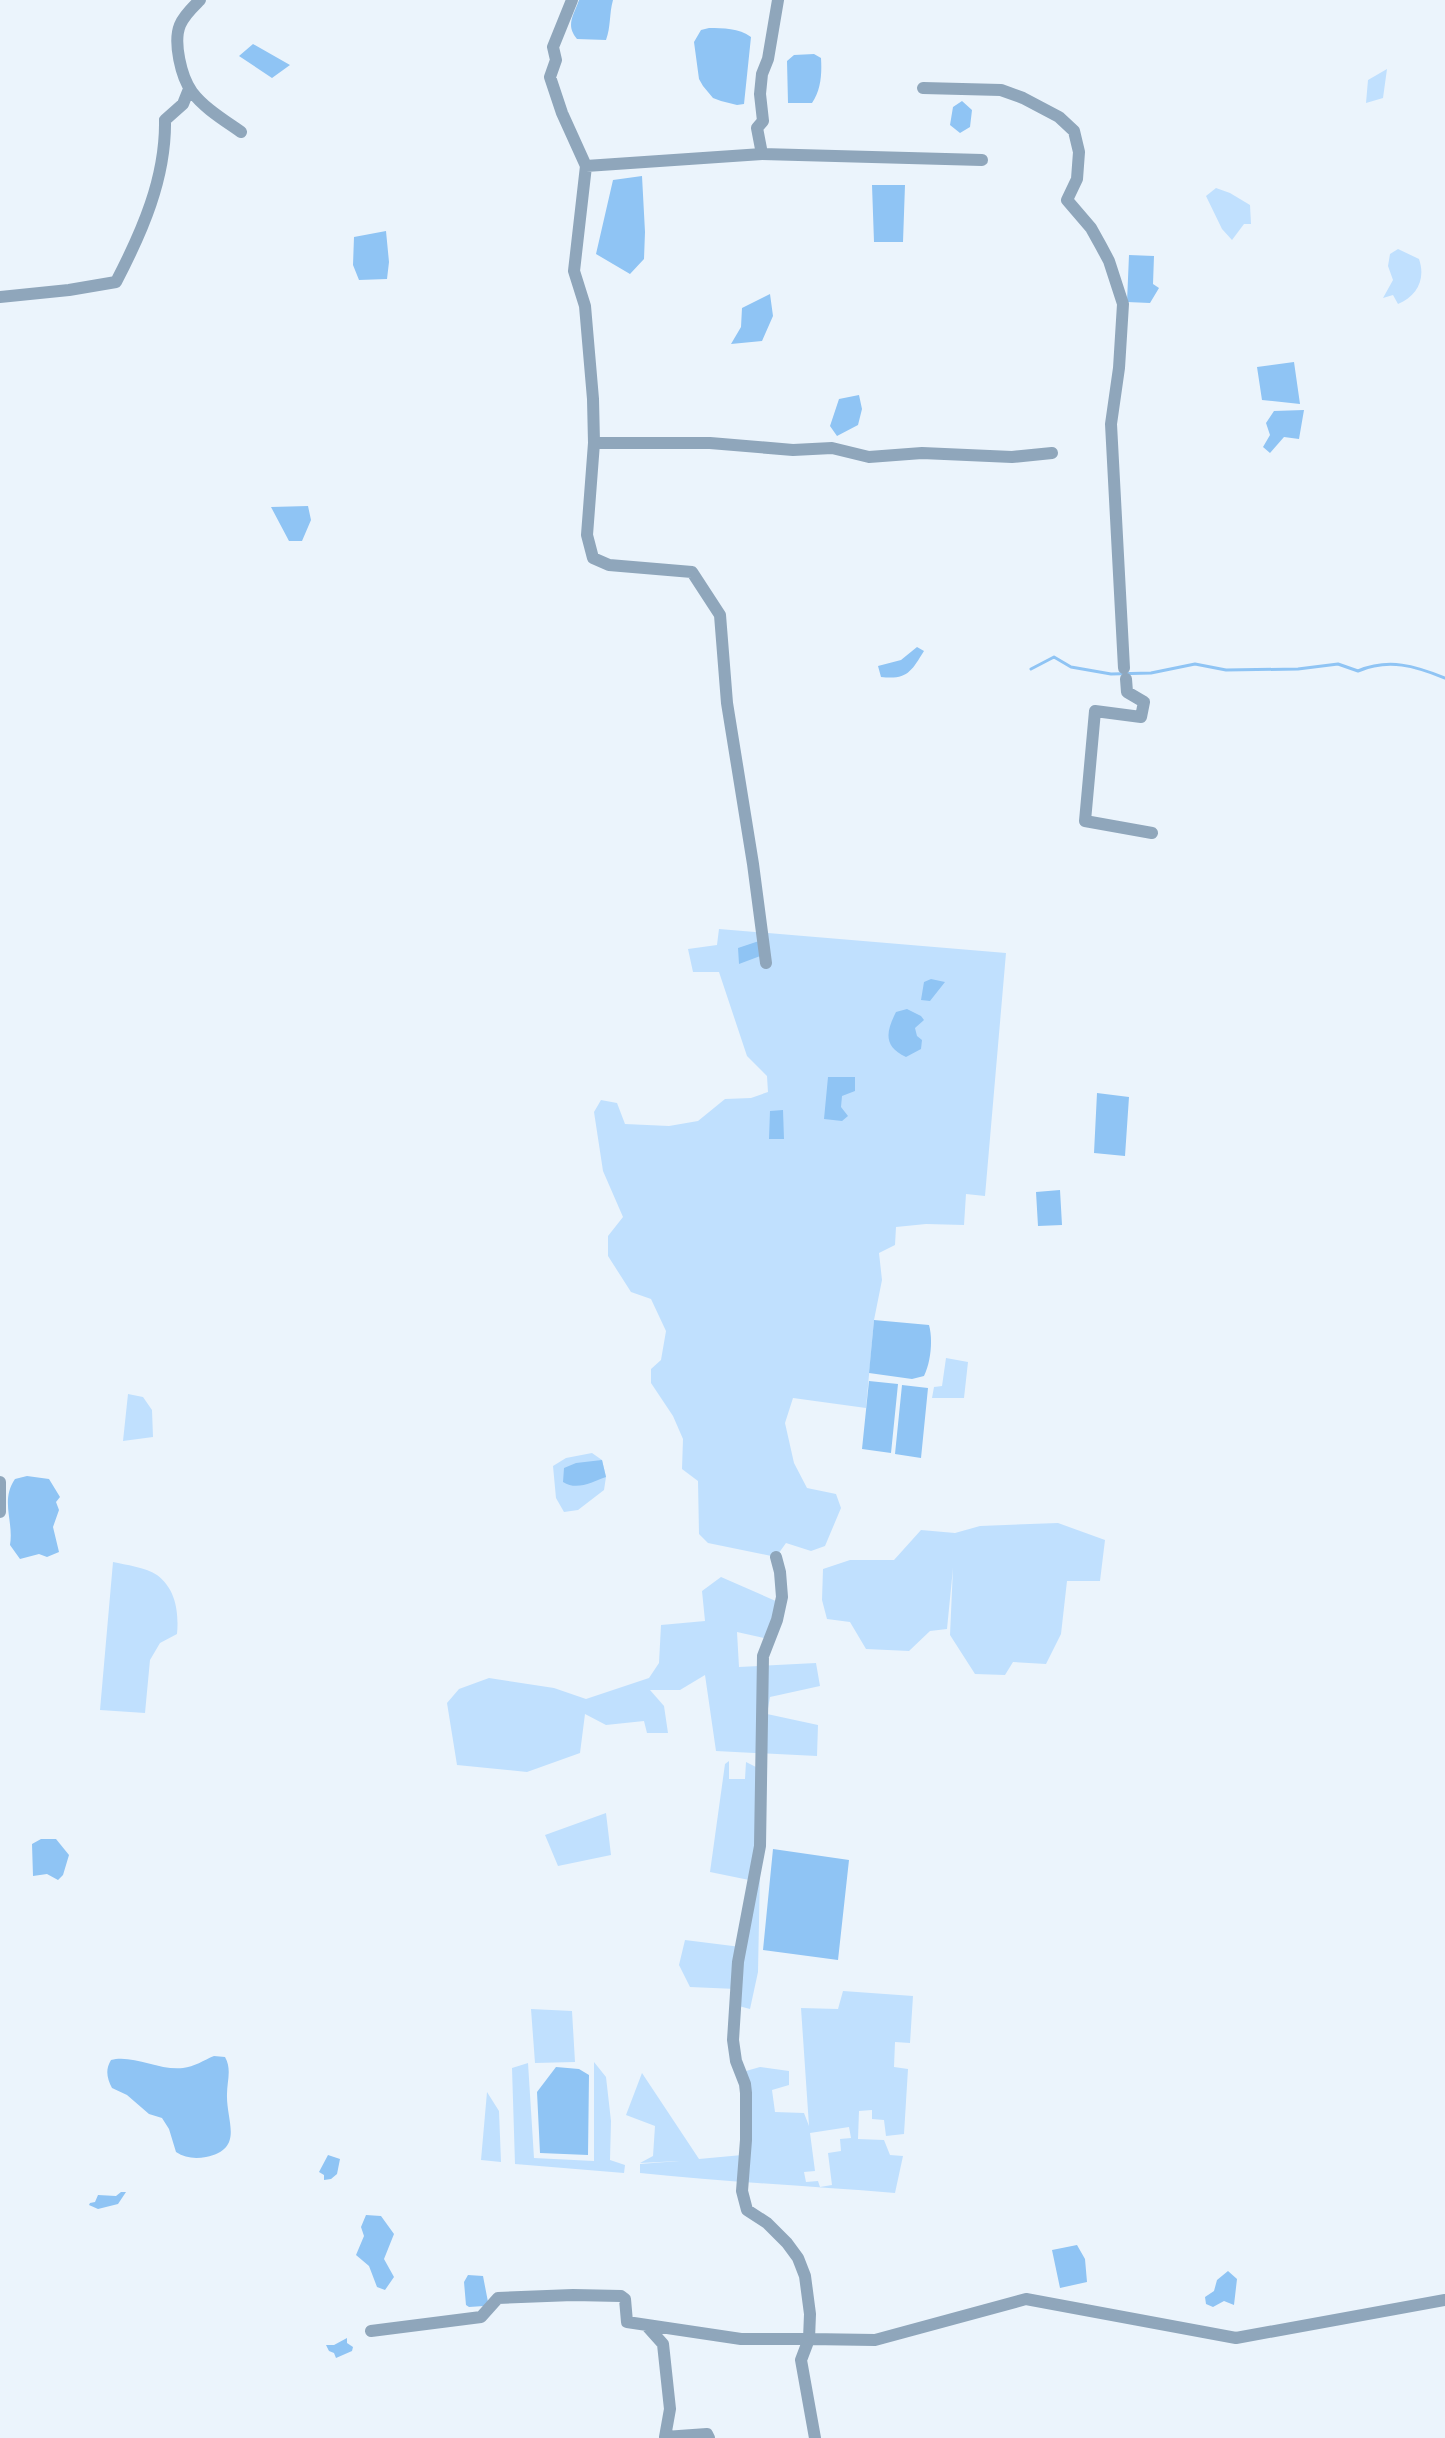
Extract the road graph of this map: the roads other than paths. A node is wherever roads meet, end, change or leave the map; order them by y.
1 (200, 0) edge
2 (572, 0) edge
3 (778, 0) edge
4 (923, 88) dead end
5 (189, 89) junction
6 (241, 132) dead end
7 (762, 154) junction
8 (982, 160) dead end
9 (586, 166) junction
10 (0, 297) edge
11 (594, 443) junction
12 (1052, 453) dead end
13 (1152, 833) dead end
14 (766, 963) dead end
15 (0, 1482) edge
16 (0, 1512) edge
17 (776, 1557) dead end
18 (1445, 2300) edge
19 (646, 2325) junction
20 (371, 2331) dead end
21 (809, 2339) junction
22 (709, 2438) edge
23 (815, 2438) edge

1 - 5 street
2 - 9 street
3 - 7 street
4 - 13 street
5 - 6 street
5 - 10 street
7 - 8 street
7 - 9 street
9 - 11 street
11 - 12 street
11 - 14 street
15 - 16 street
17 - 21 street
18 - 21 street
19 - 20 street
19 - 21 street
19 - 22 street
21 - 23 street

